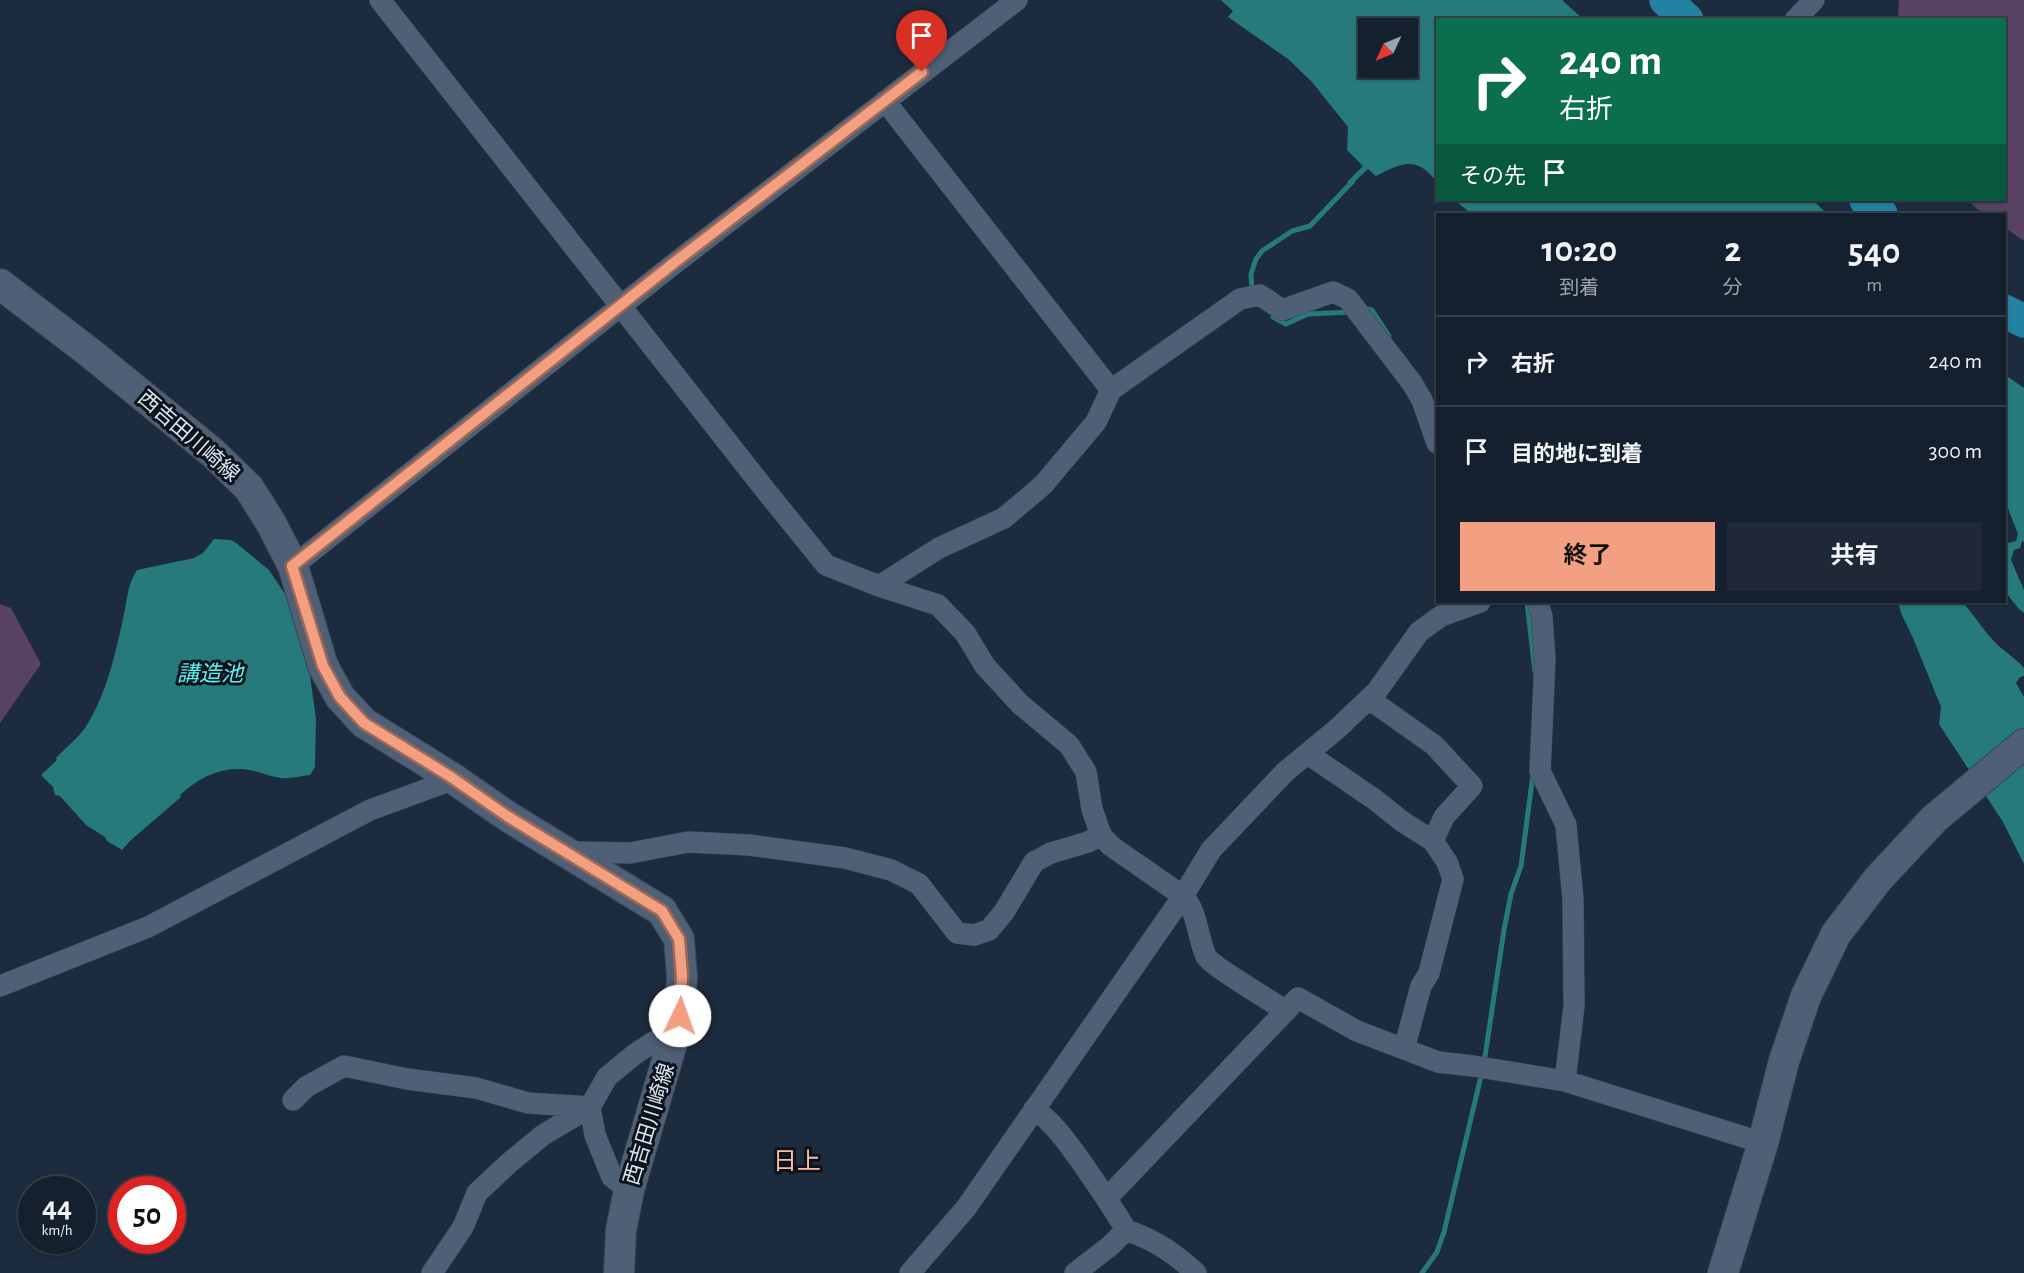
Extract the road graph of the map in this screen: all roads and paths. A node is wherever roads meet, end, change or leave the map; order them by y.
1 (380, 0) edge
2 (1017, 0) edge
3 (1666, 0) edge
4 (1814, 0) edge
5 (1685, 18) edge
6 (1797, 18) edge
7 (885, 101) junction
8 (0, 284) edge
9 (620, 306) junction
10 (2006, 312) edge
11 (2024, 321) edge
12 (1111, 390) junction
13 (1436, 440) edge
14 (292, 566) junction
15 (879, 586) junction
16 (1477, 603) edge
17 (1538, 603) edge
18 (1369, 699) junction
19 (2024, 744) edge
20 (1308, 754) junction
21 (451, 777) junction
22 (1101, 835) junction
23 (1433, 840) junction
24 (569, 854) junction
25 (1183, 896) junction
26 (0, 986) edge
27 (1286, 1011) junction
28 (673, 1046) junction
29 (1404, 1049) junction
30 (1565, 1081) junction
31 (293, 1100) dead end
32 (590, 1107) junction
33 (1034, 1109) junction
34 (1763, 1143) junction
35 (628, 1190) junction
36 (1107, 1198) junction
37 (1126, 1230) junction
38 (432, 1273) edge
39 (619, 1273) edge
40 (910, 1273) edge
41 (1075, 1273) edge
42 (1196, 1273) edge
43 (1723, 1273) edge

1 - 9 street
2 - 7 street
3 - 5 main road
4 - 6 street
7 - 9 street
7 - 12 street
8 - 14 main road, 西吉田川崎線
9 - 14 street
9 - 15 street
10 - 11 main road
12 - 13 street
12 - 15 street
14 - 21 main road, 西吉田川崎線
15 - 22 street
16 - 18 street
17 - 30 street
18 - 20 street
18 - 23 street
19 - 34 main road
20 - 23 street
20 - 25 street
21 - 24 main road, 西吉田川崎線
21 - 26 street
22 - 24 street
22 - 25 street
23 - 29 street
24 - 28 main road, 西吉田川崎線
25 - 27 street
25 - 33 street
27 - 29 street
27 - 36 street
28 - 32 street
28 - 35 main road, 西吉田川崎線
29 - 30 street
30 - 34 street
31 - 32 street
32 - 35 street
32 - 38 street
33 - 36 street
33 - 40 street
34 - 43 main road
35 - 39 main road, 西吉田川崎線
36 - 37 street
37 - 41 street
37 - 42 street

